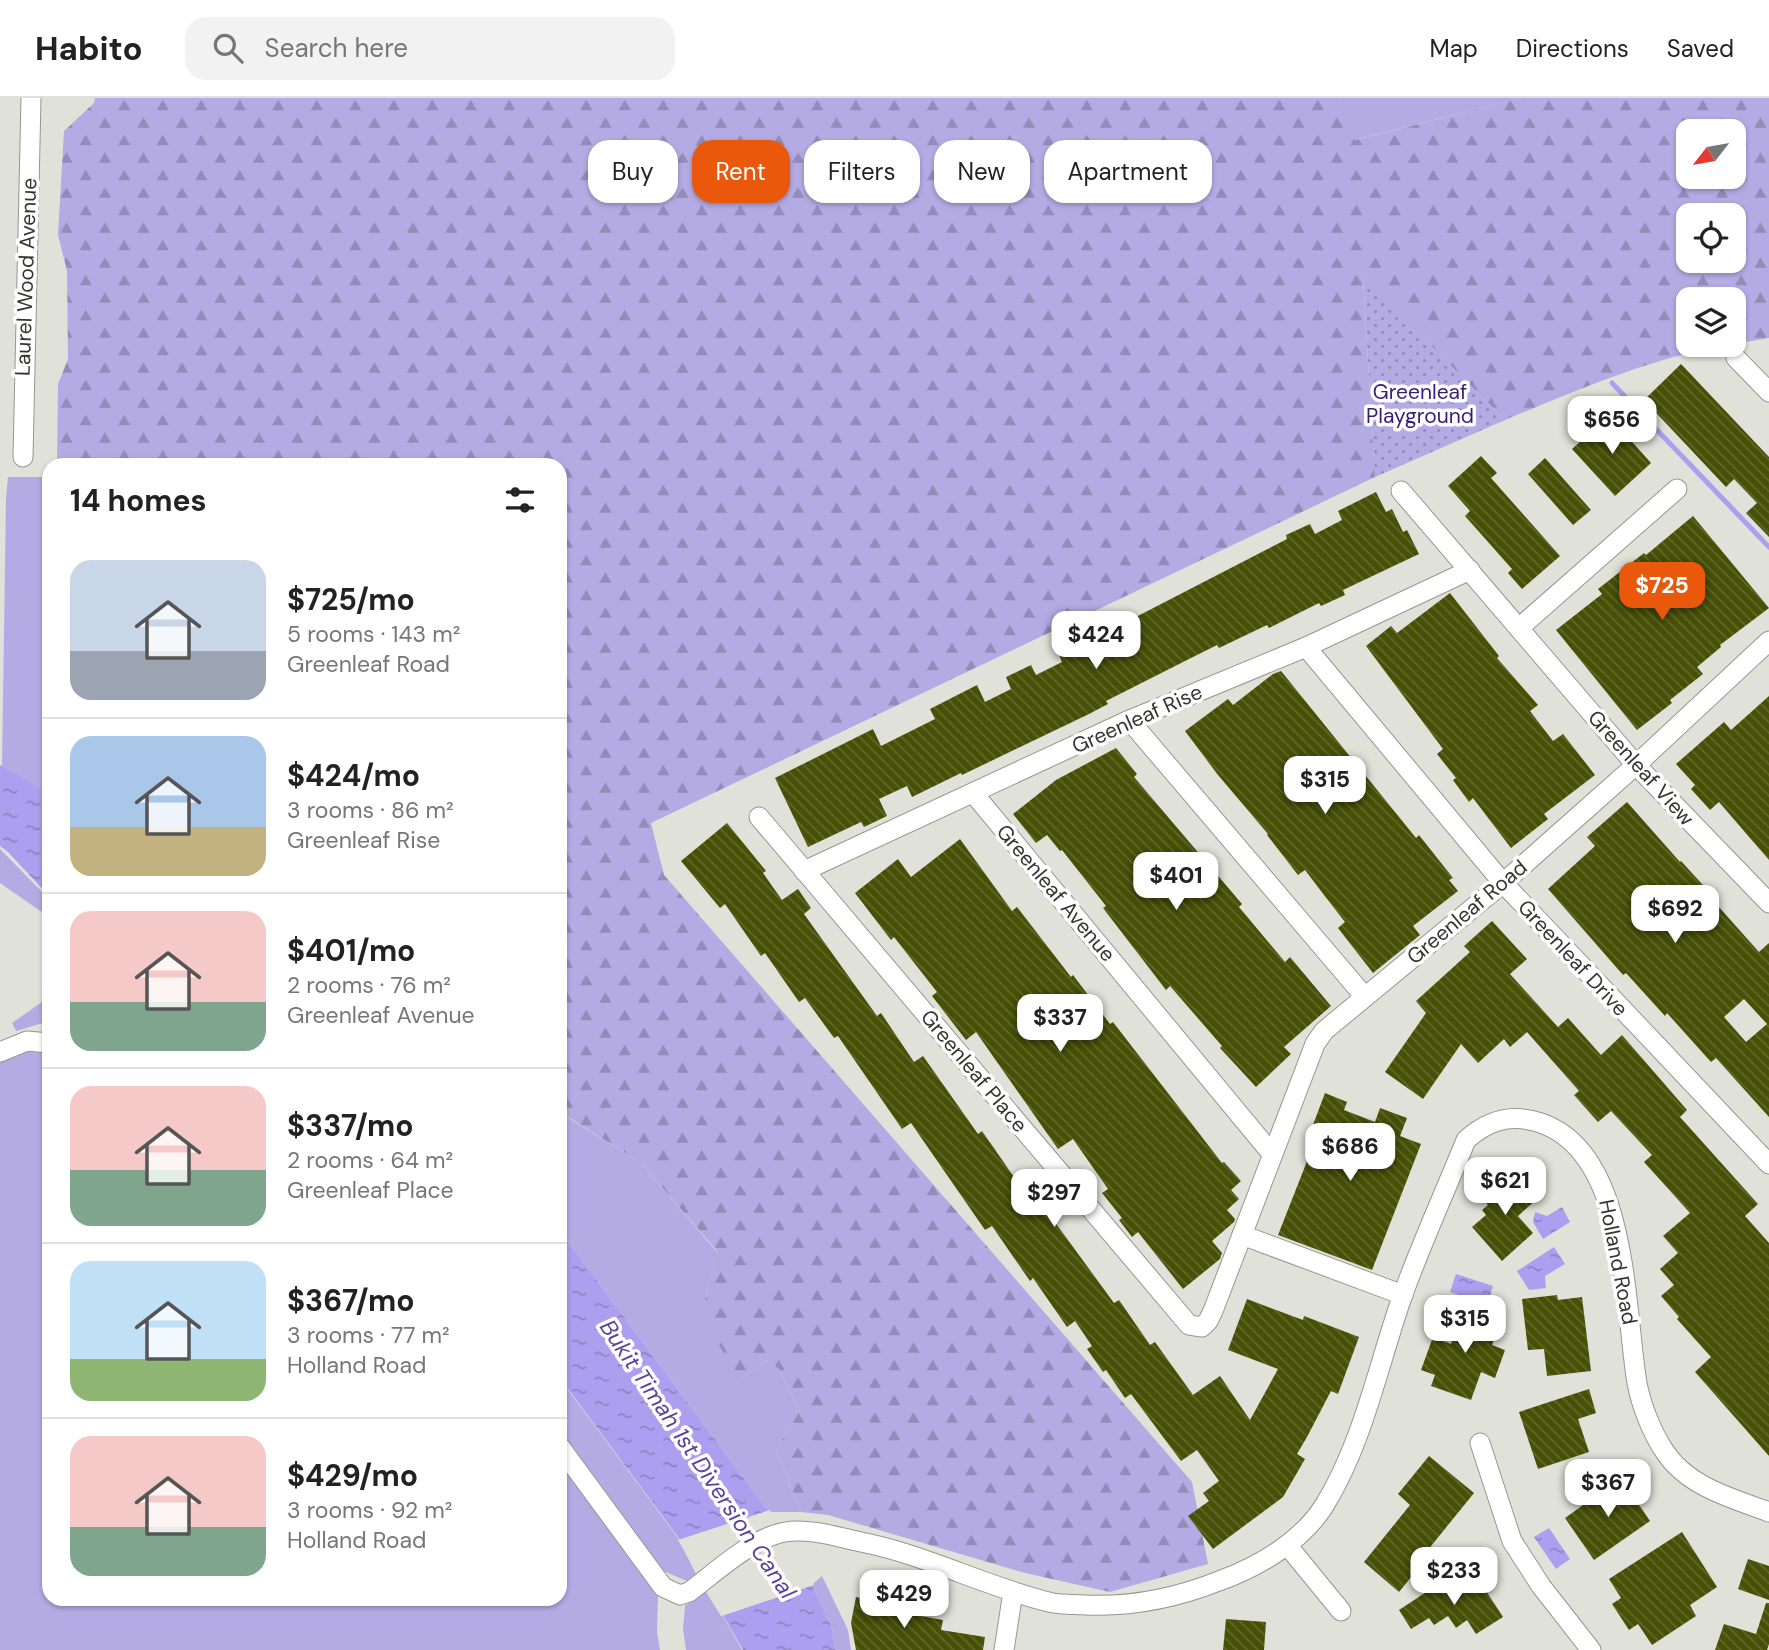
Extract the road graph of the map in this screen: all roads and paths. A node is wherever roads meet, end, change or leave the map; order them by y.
1 (31, 98) edge
2 (1736, 358) dead end
3 (1769, 392) edge
4 (23, 457) dead end
5 (1677, 489) dead end
6 (1401, 491) dead end
7 (1470, 570) junction
8 (1519, 628) junction
9 (1769, 642) edge
10 (1307, 647) junction
11 (1129, 720) junction
12 (1636, 765) junction
13 (974, 794) junction
14 (759, 817) dead end
15 (804, 871) junction
16 (1503, 883) junction
17 (1769, 903) edge
18 (1366, 997) junction
19 (42, 1042) edge
20 (0, 1052) edge
21 (1272, 1154) junction
22 (1769, 1164) edge
23 (1242, 1235) junction
24 (1403, 1295) junction
25 (1189, 1325) joint
26 (1480, 1444) dead end
27 (567, 1457) edge
28 (1769, 1512) edge
29 (1287, 1545) junction
30 (1013, 1591) junction
31 (1341, 1611) dead end
32 (1004, 1650) edge
33 (1591, 1650) edge

1 - 4 street, Laurel Wood Avenue
2 - 3 street
5 - 8 street
6 - 7 street, Greenleaf View
7 - 8 street, Greenleaf View
7 - 10 street, Greenleaf Rise
8 - 12 street, Greenleaf View
9 - 12 street, Greenleaf Road
10 - 11 street, Greenleaf Rise
10 - 16 street, Greenleaf Drive
11 - 13 street, Greenleaf Rise
11 - 18 street
12 - 16 street, Greenleaf Road
12 - 17 street, Greenleaf View
13 - 15 street, Greenleaf Rise
13 - 21 street, Greenleaf Avenue
14 - 15 street, Greenleaf Place
15 - 25 street, Greenleaf Place
16 - 18 street, Greenleaf Road
16 - 22 street, Greenleaf Drive
18 - 21 street, Greenleaf Road
19 - 20 street
21 - 23 street, Greenleaf Road
23 - 24 street
23 - 25 street, Greenleaf Road
24 - 28 street, Holland Road
24 - 29 street, Holland Road
26 - 33 street
27 - 30 street, Holland Road
29 - 30 street, Holland Road
29 - 31 street
30 - 32 street

